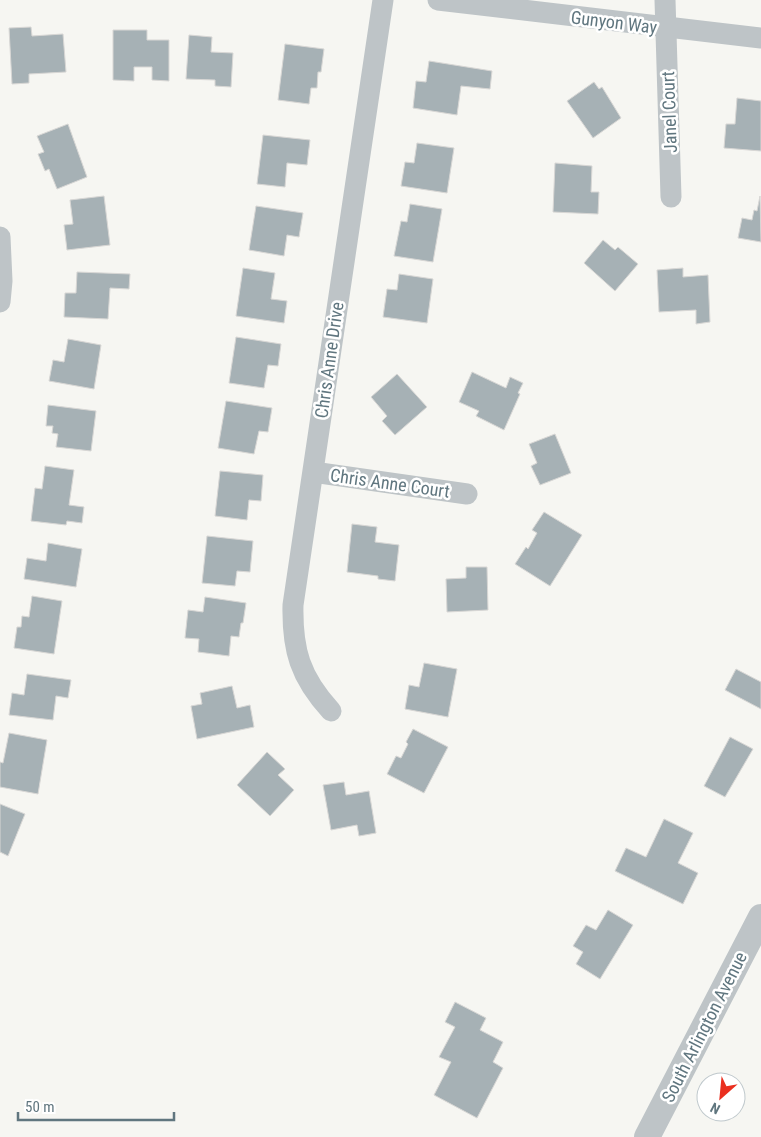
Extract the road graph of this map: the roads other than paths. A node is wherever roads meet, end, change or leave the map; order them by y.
1 (383, 0) edge
2 (438, 0) edge
3 (665, 0) edge
4 (666, 28) junction
5 (761, 38) edge
6 (671, 197) dead end
7 (0, 237) edge
8 (0, 302) edge
9 (313, 472) junction
10 (467, 494) dead end
11 (331, 711) dead end
12 (761, 917) edge
13 (647, 1137) edge

1 - 9 street, Chris Anne Drive
2 - 4 street, Gunyon Way
3 - 4 street, Janel Court
4 - 5 street, Gunyon Way
4 - 6 street, Janel Court
7 - 8 street
9 - 10 street, Chris Anne Court
9 - 11 street, Chris Anne Drive
12 - 13 street, South Arlington Avenue

